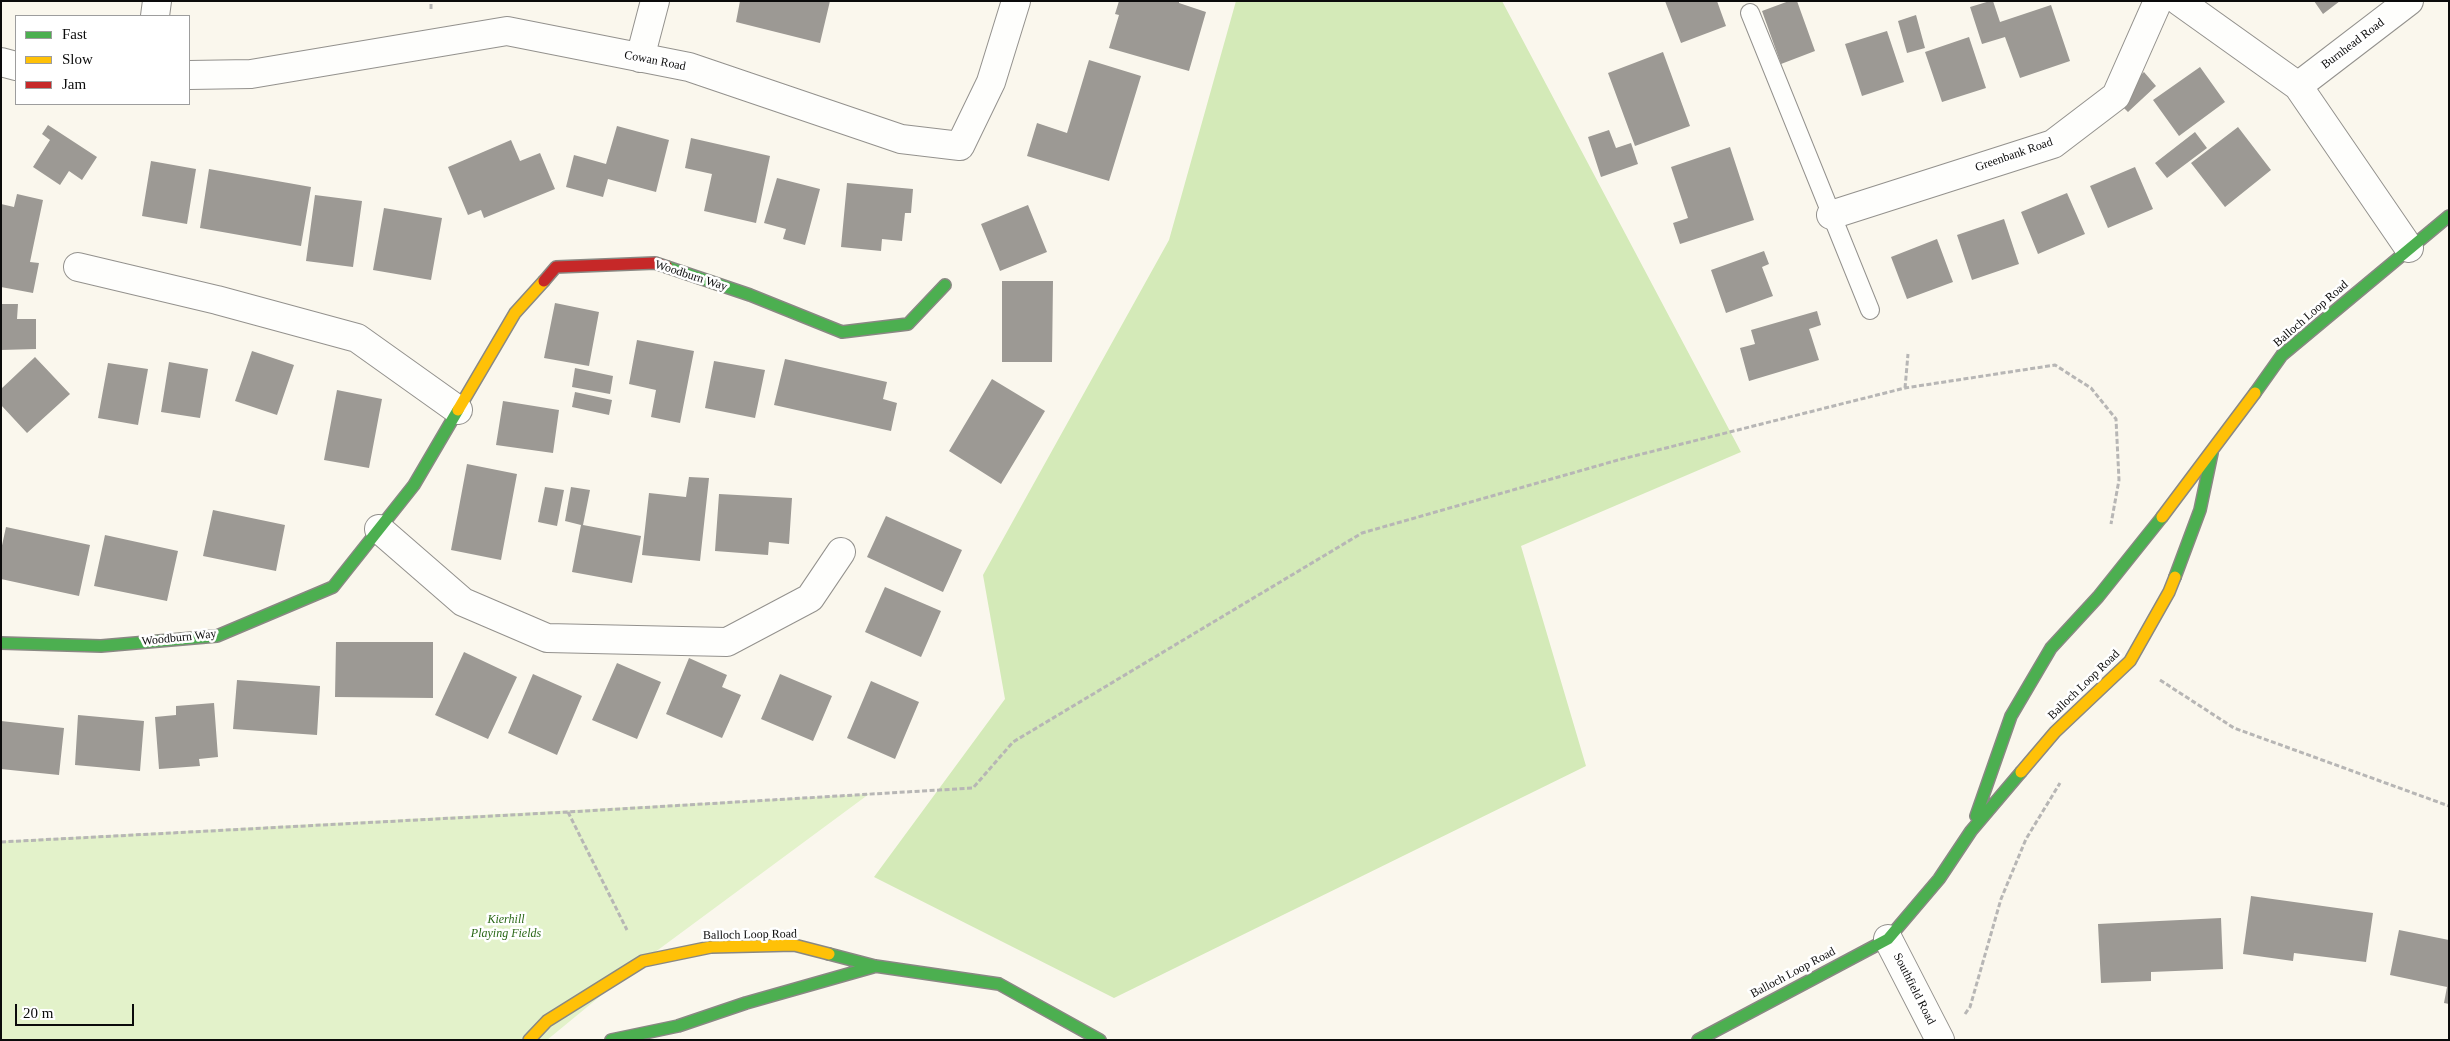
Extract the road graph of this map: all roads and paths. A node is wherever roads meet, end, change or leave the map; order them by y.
1 (157, 1) edge
2 (655, 1) edge
3 (1016, 1) edge
4 (2158, 1) edge
5 (2179, 1) edge
6 (2409, 1) edge
7 (1750, 13) dead end
8 (155, 15) edge
9 (640, 58) junction
10 (1, 62) edge
11 (15, 66) edge
12 (190, 75) edge
13 (2298, 86) junction
14 (1831, 215) junction
15 (2449, 216) edge
16 (2408, 248) junction
17 (78, 268) dead end
18 (945, 285) dead end
19 (1870, 310) dead end
20 (1908, 354) dead end
21 (1905, 388) junction
22 (458, 410) junction
23 (2212, 453) junction
24 (379, 529) junction
25 (2111, 529) dead end
26 (842, 552) dead end
27 (1, 643) edge
28 (2130, 661) junction
29 (2061, 782) dead end
30 (2449, 806) edge
31 (568, 812) junction
32 (1971, 832) junction
33 (1, 842) edge
34 (1888, 939) junction
35 (643, 961) junction
36 (875, 966) junction
37 (1961, 1020) dead end
38 (529, 1040) edge
39 (611, 1040) edge
40 (1100, 1040) edge
41 (1698, 1040) edge
42 (1940, 1040) edge

1 - 8 street
2 - 9 street
3 - 9 street, Cowan Road
4 - 14 street, Greenbank Road
5 - 13 street
6 - 13 street, Burnhead Road
7 - 14 lane
9 - 12 street, Cowan Road
10 - 11 street
13 - 16 street
14 - 19 lane
15 - 16 street, Balloch Loop Road
16 - 23 street, Balloch Loop Road
17 - 22 street
18 - 22 street, Woodburn Way
20 - 21 path
21 - 25 path
21 - 31 path
22 - 24 street, Woodburn Way
23 - 28 street, Balloch Loop Road
23 - 32 street, Balloch Loop Road
24 - 26 street
24 - 27 street, Woodburn Way
28 - 30 path
28 - 32 street, Balloch Loop Road
29 - 37 path
31 - 33 path
31 - 35 path
32 - 34 street, Balloch Loop Road
34 - 41 street, Balloch Loop Road
34 - 42 street, Southfield Road
35 - 36 street, Balloch Loop Road
35 - 38 street, Balloch Loop Road
36 - 39 street, Balloch Loop Road
36 - 40 street, Balloch Loop Road

